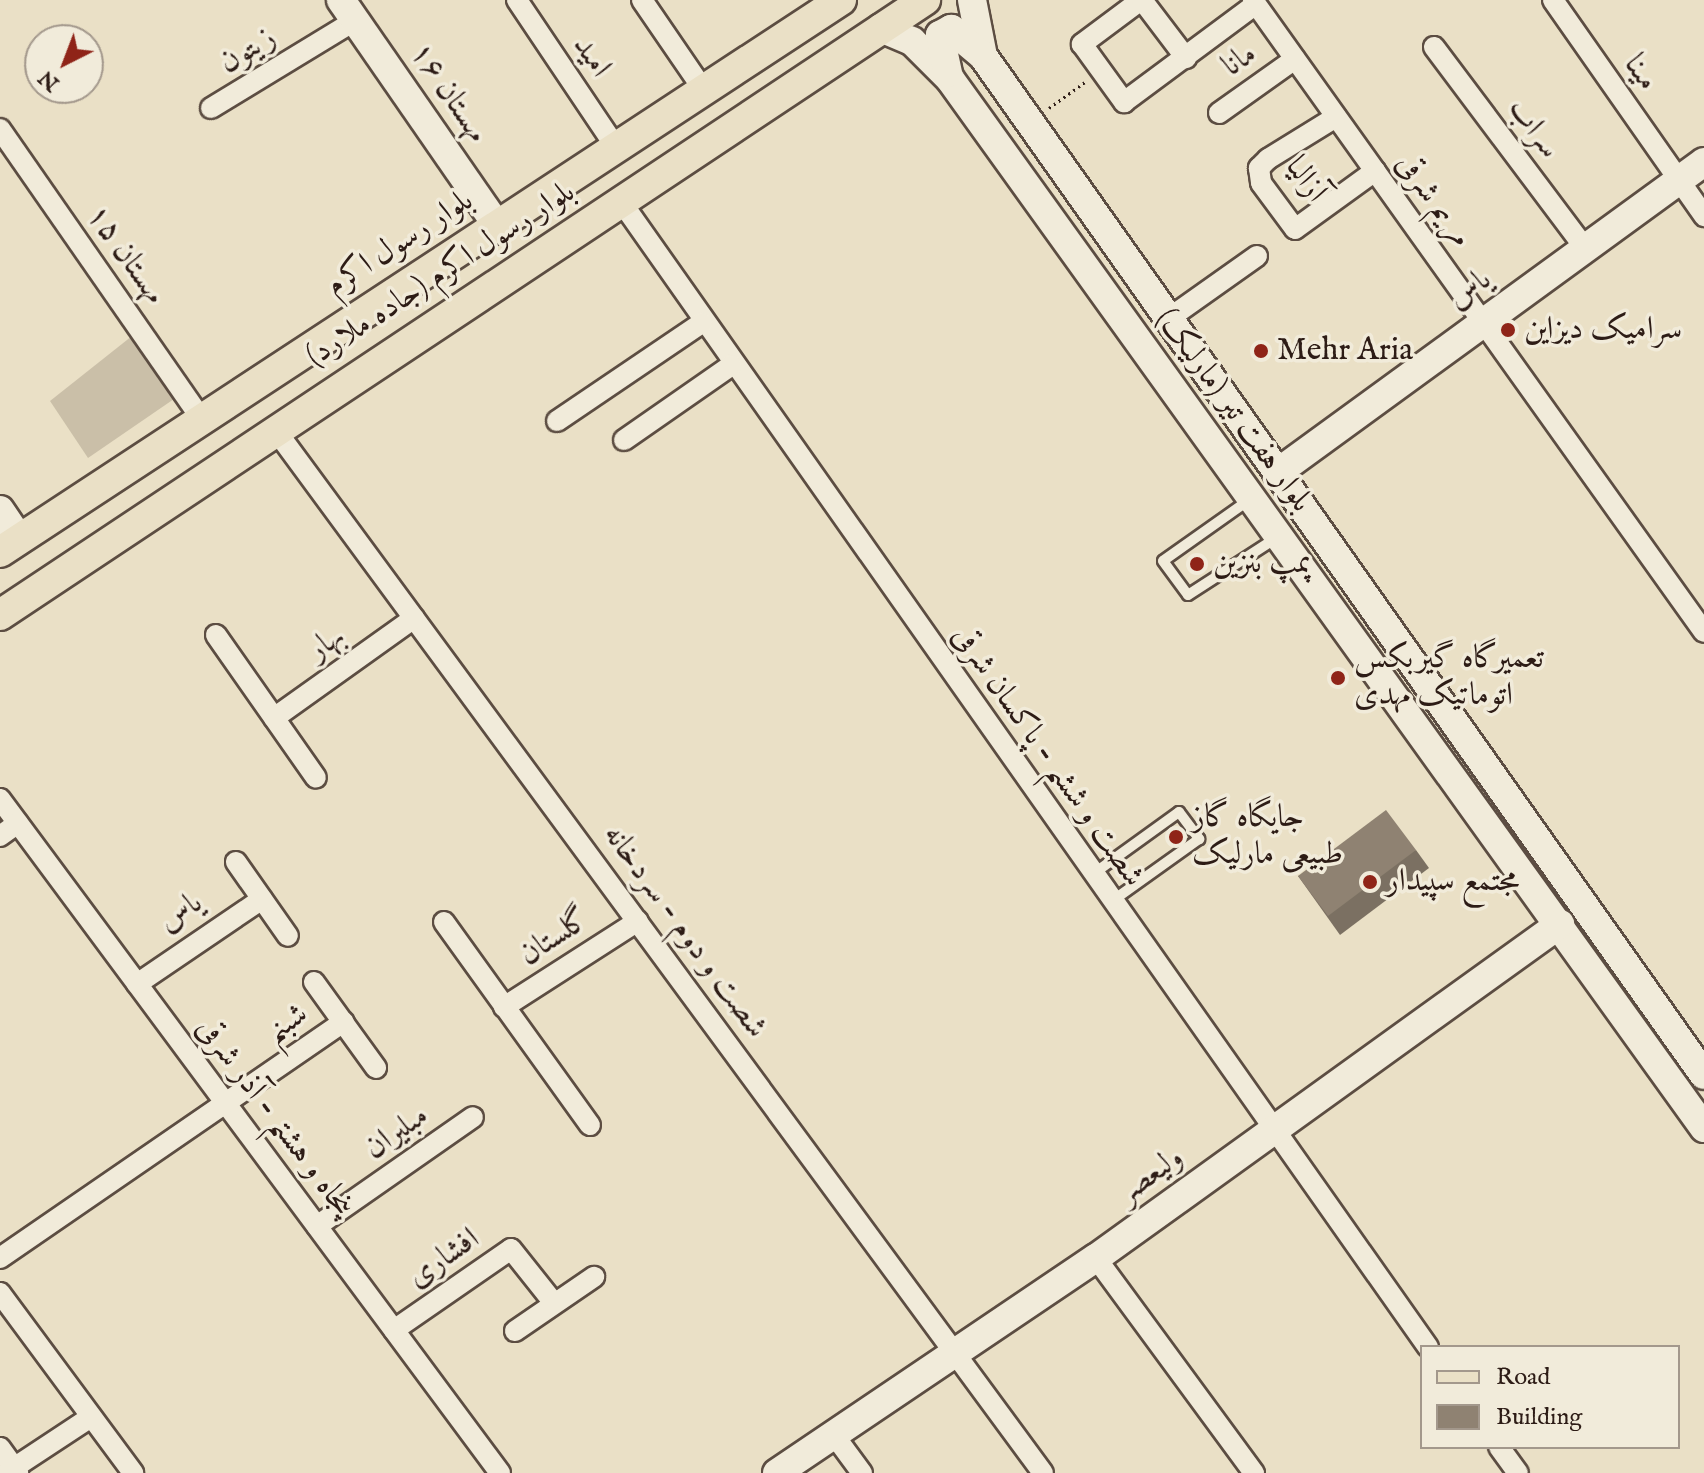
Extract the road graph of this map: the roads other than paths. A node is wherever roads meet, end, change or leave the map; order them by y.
1 (517, 0) edge
2 (642, 0) edge
3 (841, 0) edge
4 (925, 0) edge
5 (972, 0) edge
6 (1141, 0) edge
7 (1279, 0) edge
8 (1553, 0) edge
9 (1257, 5) edge
10 (349, 10) edge
11 (881, 28) junction
12 (1434, 47) dead end
13 (983, 56) junction
14 (1186, 58) junction
15 (1295, 59) junction
16 (950, 79) junction
17 (703, 89) junction
18 (211, 108) dead end
19 (1219, 113) dead end
20 (1336, 117) junction
21 (0, 129) edge
22 (615, 146) junction
23 (1704, 162) edge
24 (1375, 171) junction
25 (1678, 180) junction
26 (620, 200) junction
27 (1704, 216) edge
28 (497, 225) junction
29 (1585, 248) junction
30 (1257, 256) dead end
31 (1168, 319) junction
32 (1483, 322) junction
33 (702, 323) junction
34 (732, 365) junction
35 (200, 417) junction
36 (557, 421) dead end
37 (274, 428) junction
38 (624, 440) dead end
39 (1277, 473) junction
40 (1254, 497) junction
41 (0, 510) edge
42 (1281, 536) junction
43 (10, 545) edge
44 (0, 615) edge
45 (414, 618) junction
46 (1704, 632) edge
47 (216, 635) dead end
48 (274, 718) junction
49 (316, 778) dead end
50 (0, 799) edge
51 (18, 823) junction
52 (0, 836) edge
53 (236, 862) dead end
54 (1093, 874) junction
55 (262, 899) junction
56 (1112, 901) junction
57 (638, 921) junction
58 (444, 922) dead end
59 (1560, 924) junction
60 (288, 936) dead end
61 (314, 982) dead end
62 (137, 984) junction
63 (504, 1007) junction
64 (344, 1022) junction
65 (376, 1068) dead end
66 (1704, 1075) edge
67 (225, 1102) junction
68 (473, 1117) dead end
69 (590, 1125) dead end
70 (1704, 1128) edge
71 (1273, 1129) junction
72 (317, 1226) junction
73 (0, 1258) edge
74 (1096, 1258) junction
75 (594, 1277) dead end
76 (0, 1293) edge
77 (554, 1303) junction
78 (394, 1330) junction
79 (515, 1331) dead end
80 (1427, 1345) edge
81 (957, 1353) junction
82 (91, 1417) junction
83 (834, 1435) junction
84 (0, 1448) edge
85 (1500, 1449) edge
86 (13, 1471) edge
87 (133, 1473) edge
88 (500, 1473) edge
89 (777, 1473) edge
90 (862, 1473) edge
91 (1043, 1473) edge
92 (1254, 1473) edge
93 (1518, 1473) edge

1 - 22 street, امید
2 - 17 street
3 - 17 main road, بلوار رسول اکرم
4 - 11 main road, بلوار رسول اکرم (جاده ملارد)
5 - 13 main road, بلوار هفت تیر (مارلیک)
6 - 14 street
6 - 14 street
7 - 9 street
8 - 25 street, مینا
9 - 14 street
9 - 15 street, مریم شرقی
10 - 18 street, زیتون
10 - 28 main road, مهستان ۱۶
11 - 16 main road, بلوار هفت تیر (مارلیک)
11 - 26 main road, بلوار رسول اکرم (جاده ملارد)
12 - 29 street, سراب
13 - 16 main road
13 - 31 main road, بلوار هفت تیر (مارلیک)
15 - 19 street, مانا
15 - 20 street, مریم شرقی
16 - 40 main road, بلوار هفت تیر (مارلیک)
17 - 22 main road, بلوار رسول اکرم
20 - 24 street, مریم شرقی
20 - 24 street, آزالیا
21 - 35 street, مهستان ۱۵
22 - 28 main road, بلوار رسول اکرم
23 - 25 main road, یاس
24 - 32 street, مریم شرقی
25 - 27 street, مینا
25 - 29 main road, یاس
26 - 33 street, شصت و ششم - پاکسان شرقی
26 - 37 main road, بلوار رسول اکرم (جاده ملارد)
28 - 35 main road, بلوار رسول اکرم
29 - 32 main road, یاس
30 - 31 street
31 - 39 main road, بلوار هفت تیر (مارلیک)
32 - 39 main road, یاس
32 - 46 street, مریم شرقی
33 - 34 street, شصت و ششم - پاکسان شرقی
33 - 36 street
34 - 38 street
34 - 54 street, شصت و ششم - پاکسان شرقی
35 - 43 main road, بلوار رسول اکرم
37 - 44 main road, بلوار رسول اکرم (جاده ملارد)
37 - 45 street, شصت و دوم - سردخانه
39 - 66 main road, بلوار هفت تیر (مارلیک)
40 - 42 main road, بلوار هفت تیر (مارلیک)
40 - 42 lane
41 - 43 main road
42 - 59 main road, بلوار هفت تیر (مارلیک)
45 - 48 street, بهار
45 - 57 street, شصت و دوم - سردخانه
47 - 48 street
48 - 49 street
50 - 51 street, پنجاه و هشتم - آذر شرقی
51 - 52 street
51 - 62 street, پنجاه و هشتم - آذر شرقی
53 - 55 street
54 - 56 street, شصت و ششم - پاکسان شرقی
54 - 56 lane
55 - 60 street
55 - 62 street, یاس
56 - 71 street, شصت و ششم - پاکسان شرقی
57 - 63 street, گلستان
57 - 81 street, شصت و دوم - سردخانه
58 - 63 street
59 - 70 main road, بلوار هفت تیر (مارلیک)
59 - 71 main road, ولیعصر
61 - 64 street
62 - 67 street, پنجاه و هشتم - آذر شرقی
63 - 69 street
64 - 65 street
64 - 67 street, شبنم
67 - 72 street, پنجاه و هشتم - آذر شرقی
67 - 73 street, شبنم
68 - 72 street, مبلیران
71 - 74 main road, ولیعصر
71 - 80 street, شصت و ششم - پاکسان شرقی
72 - 78 street, پنجاه و هشتم - آذر شرقی
74 - 81 main road, ولیعصر
74 - 92 street
75 - 77 street
76 - 82 street
77 - 78 street, افشاری
77 - 79 street
78 - 88 street, پنجاه و هشتم - آذر شرقی
81 - 83 main road, ولیعصر
81 - 91 street, شصت و دوم - سردخانه
82 - 86 street
82 - 87 street
83 - 89 main road, ولیعصر
83 - 90 street
84 - 86 street
85 - 93 street

